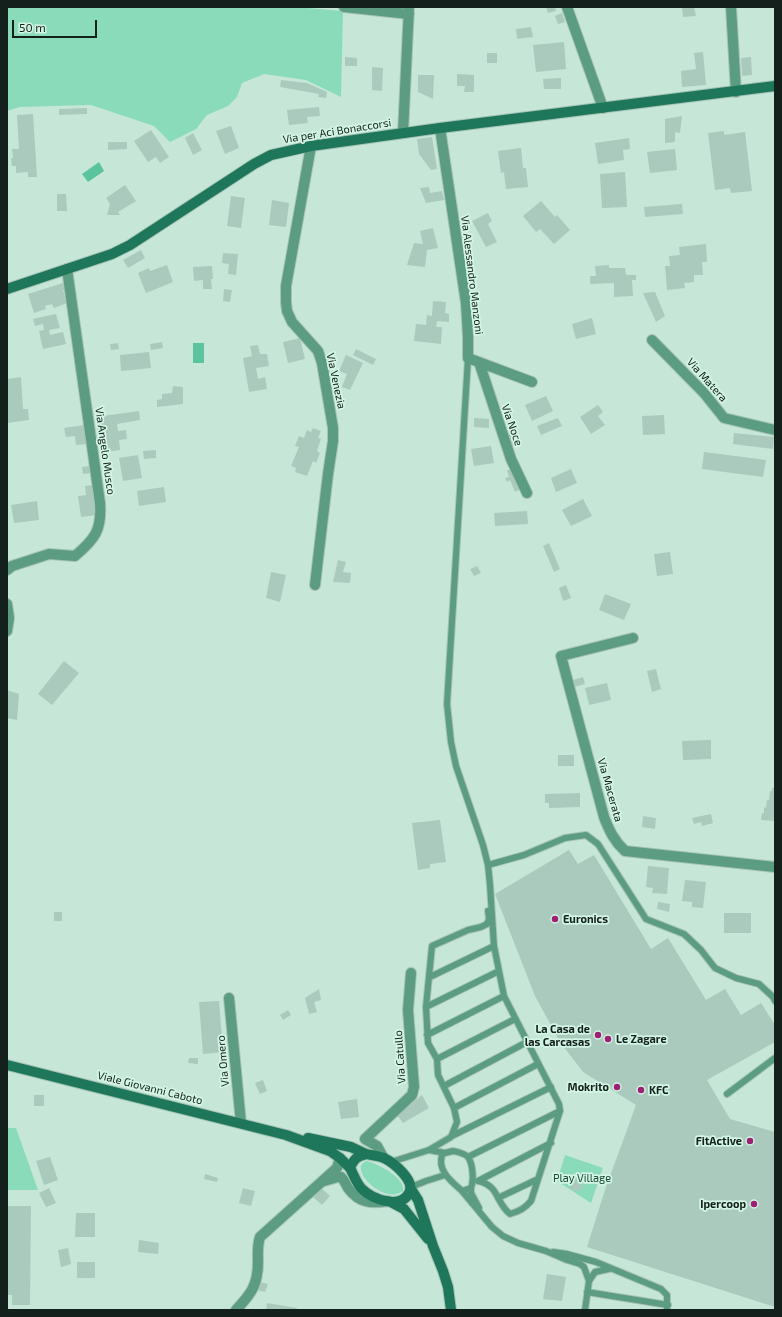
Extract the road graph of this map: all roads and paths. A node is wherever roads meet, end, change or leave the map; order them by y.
1 (344, 7) edge
2 (567, 7) edge
3 (731, 7) edge
4 (409, 10) edge
5 (775, 86) edge
6 (736, 92) junction
7 (603, 108) junction
8 (440, 128) junction
9 (403, 133) junction
10 (311, 146) junction
11 (67, 269) junction
12 (7, 289) edge
13 (652, 340) dead end
14 (468, 358) junction
15 (479, 362) junction
16 (532, 382) dead end
17 (775, 430) edge
18 (527, 493) dead end
19 (7, 570) edge
20 (315, 585) dead end
21 (7, 604) edge
22 (7, 631) edge
23 (633, 638) dead end
24 (488, 865) junction
25 (775, 867) edge
26 (494, 946) junction
27 (499, 971) junction
28 (410, 973) dead end
29 (430, 977) junction
30 (504, 996) junction
31 (229, 998) dead end
32 (775, 1001) edge
33 (426, 1007) junction
34 (515, 1018) junction
35 (427, 1035) junction
36 (527, 1042) junction
37 (775, 1058) edge
38 (437, 1059) junction
39 (538, 1064) junction
40 (7, 1065) edge
41 (444, 1086) junction
42 (551, 1087) junction
43 (727, 1094) dead end
44 (454, 1108) junction
45 (560, 1111) junction
46 (241, 1123) junction
47 (286, 1135) junction
48 (451, 1137) junction
49 (551, 1143) junction
50 (429, 1150) junction
51 (445, 1153) junction
52 (366, 1154) junction
53 (468, 1157) junction
54 (340, 1158) junction
55 (387, 1160) junction
56 (350, 1168) junction
57 (445, 1175) junction
58 (538, 1179) junction
59 (318, 1183) junction
60 (474, 1184) junction
61 (411, 1188) junction
62 (462, 1191) junction
63 (498, 1198) junction
64 (389, 1202) junction
65 (484, 1216) junction
66 (433, 1246) junction
67 (546, 1251) junction
68 (610, 1269) junction
69 (588, 1281) junction
70 (587, 1292) junction
71 (668, 1307) edge
72 (236, 1310) edge
73 (451, 1310) edge
74 (585, 1310) edge

1 - 4 street
2 - 7 street
3 - 6 street
4 - 9 street
5 - 6 main road, Via per Aci Bonaccorsi
6 - 7 main road, Via per Aci Bonaccorsi
7 - 8 main road, Via per Aci Bonaccorsi
8 - 9 main road, Via per Aci Bonaccorsi
8 - 14 street, Via Alessandro Manzoni
9 - 10 main road, Via per Aci Bonaccorsi
10 - 11 main road, Via per Aci Bonaccorsi
10 - 20 street, Via Venezia
11 - 12 main road, Via per Aci Bonaccorsi
11 - 19 street, Via Angelo Musco
13 - 17 street, Via Matera
14 - 15 street
14 - 24 lane
15 - 16 street
15 - 18 street, Via Noce
21 - 22 street
23 - 25 street, Via Macerata
24 - 26 lane
24 - 29 lane
24 - 32 lane
26 - 27 lane
26 - 29 lane
27 - 30 lane
27 - 33 lane
28 - 55 street, Via Catullo
29 - 33 lane
30 - 34 lane
30 - 35 lane
31 - 46 street, Via Omero
33 - 35 lane
34 - 36 lane
34 - 38 lane
35 - 38 lane
36 - 39 lane
36 - 41 lane
37 - 43 lane
38 - 41 lane
39 - 42 lane
39 - 44 lane
40 - 46 main road, Viale Giovanni Caboto
41 - 44 lane
42 - 45 lane
42 - 48 lane
44 - 48 lane
45 - 49 lane
45 - 53 lane
46 - 47 main road, Viale Giovanni Caboto
47 - 52 main road
47 - 54 main road
48 - 50 lane
49 - 58 lane
49 - 60 lane
50 - 51 lane
50 - 55 lane
51 - 53 lane
51 - 57 lane
52 - 55 main road
52 - 56 main road
53 - 60 lane
54 - 56 main road
54 - 59 street
55 - 61 main road
56 - 64 main road
57 - 61 lane
57 - 62 lane
58 - 63 lane
58 - 63 lane
59 - 64 street
59 - 72 street
60 - 62 lane
60 - 63 lane
60 - 65 lane
61 - 64 main road
61 - 66 main road
62 - 65 lane
64 - 66 main road
65 - 67 lane
66 - 73 main road
67 - 68 lane
67 - 69 lane
68 - 69 lane
68 - 71 lane
69 - 70 lane
70 - 71 lane
70 - 74 lane

